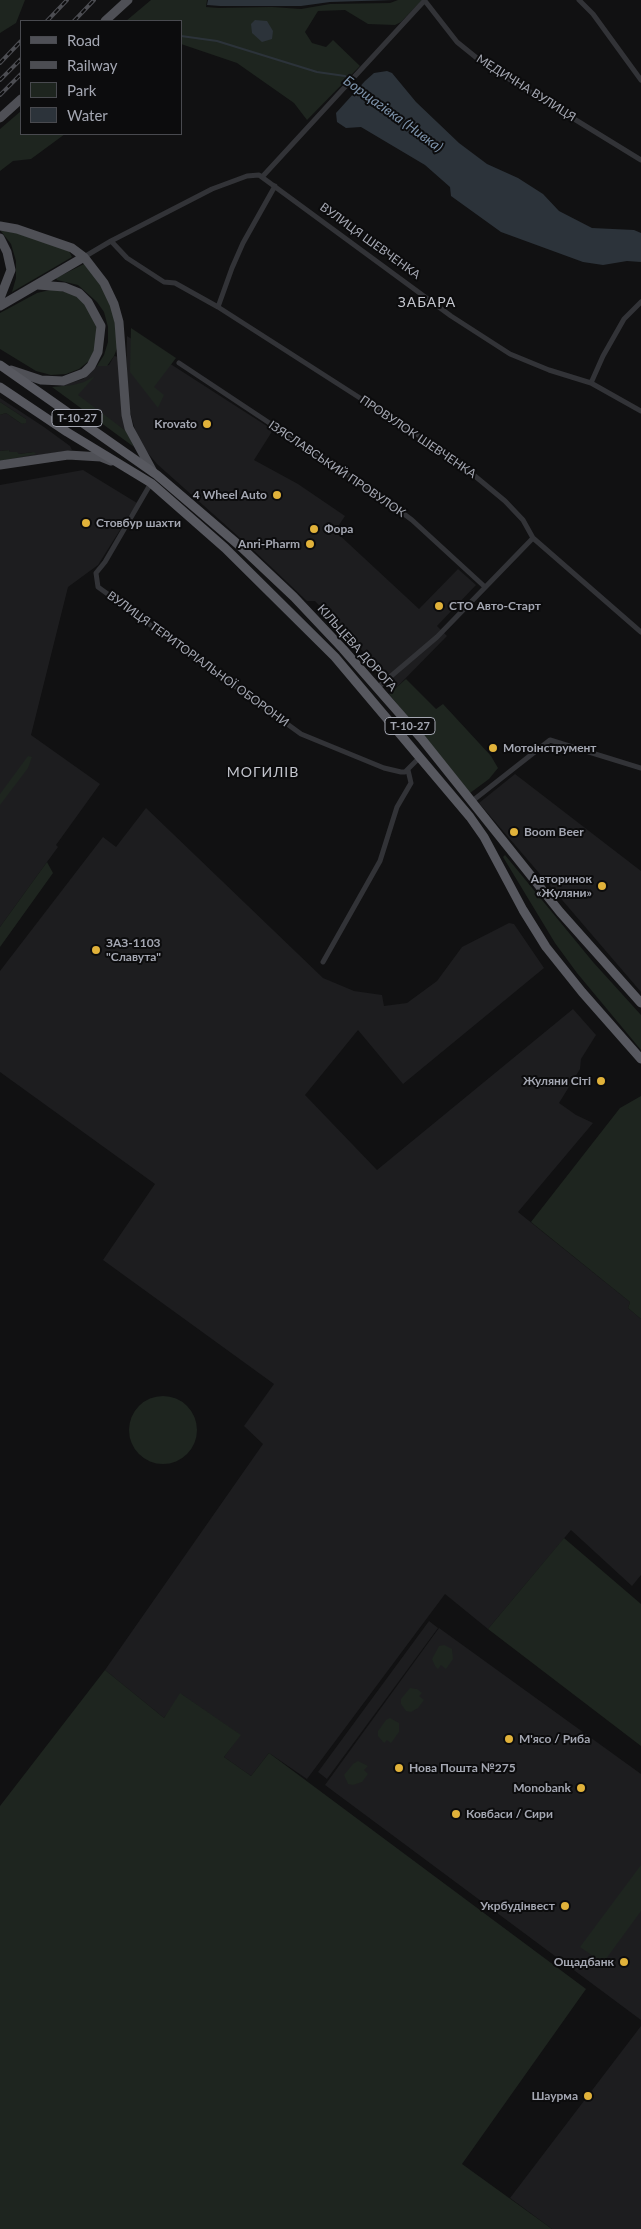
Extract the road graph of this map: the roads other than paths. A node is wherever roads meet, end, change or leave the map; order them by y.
1 (128, 0) edge
2 (425, 0) edge
3 (579, 0) edge
4 (106, 20) edge
5 (641, 80) edge
6 (20, 100) edge
7 (0, 118) edge
8 (641, 160) edge
9 (263, 176) junction
10 (275, 186) junction
11 (0, 226) edge
12 (0, 238) edge
13 (111, 240) junction
14 (84, 257) junction
15 (38, 285) junction
16 (0, 298) edge
17 (641, 302) edge
18 (0, 306) edge
19 (218, 307) junction
20 (179, 363) dead end
21 (1, 366) edge
22 (591, 383) junction
23 (0, 386) edge
24 (641, 411) edge
25 (0, 465) edge
26 (124, 466) junction
27 (153, 473) junction
28 (151, 483) junction
29 (532, 538) junction
30 (485, 587) junction
31 (641, 632) edge
32 (377, 688) junction
33 (420, 758) junction
34 (641, 768) edge
35 (408, 770) junction
36 (470, 802) junction
37 (323, 962) dead end
38 (641, 1004) edge
39 (641, 1059) edge

1 - 4 main road
2 - 8 street, МЕДИЧНА ВУЛИЦЯ
2 - 9 street
3 - 5 street
6 - 7 main road
9 - 10 street, ВУЛИЦЯ ШЕВЧЕНКА
9 - 13 street
10 - 19 street
10 - 22 street, ВУЛИЦЯ ШЕВЧЕНКА
11 - 14 main road
12 - 16 main road
13 - 14 street
13 - 19 street, ПРОВУЛОК ШЕВЧЕНКА
14 - 15 main road
14 - 27 main road
15 - 18 main road
15 - 21 main road
17 - 22 street
19 - 29 street, ПРОВУЛОК ШЕВЧЕНКА
20 - 30 street, ІЗЯСЛАВСЬКИЙ ПРОВУЛОК
21 - 27 highway, КІЛЬЦЕВА ДОРОГА / Т-10-27
22 - 24 street, ВУЛИЦЯ ШЕВЧЕНКА
23 - 26 highway, КІЛЬЦЕВА ДОРОГА / Т-10-27
25 - 26 main road
26 - 28 highway, КІЛЬЦЕВА ДОРОГА / Т-10-27
27 - 32 highway, КІЛЬЦЕВА ДОРОГА / Т-10-27
28 - 33 highway, КІЛЬЦЕВА ДОРОГА / Т-10-27
28 - 35 street, ВУЛИЦЯ ТЕРИТОРІАЛЬНОЇ ОБОРОНИ
29 - 30 street
29 - 31 street, ПРОВУЛОК ШЕВЧЕНКА
30 - 32 street
32 - 36 highway, КІЛЬЦЕВА ДОРОГА / Т-10-27
33 - 35 street
33 - 39 highway, КІЛЬЦЕВА ДОРОГА / Т-10-27
34 - 36 street
35 - 37 street
36 - 38 highway, КІЛЬЦЕВА ДОРОГА / Т-10-27

